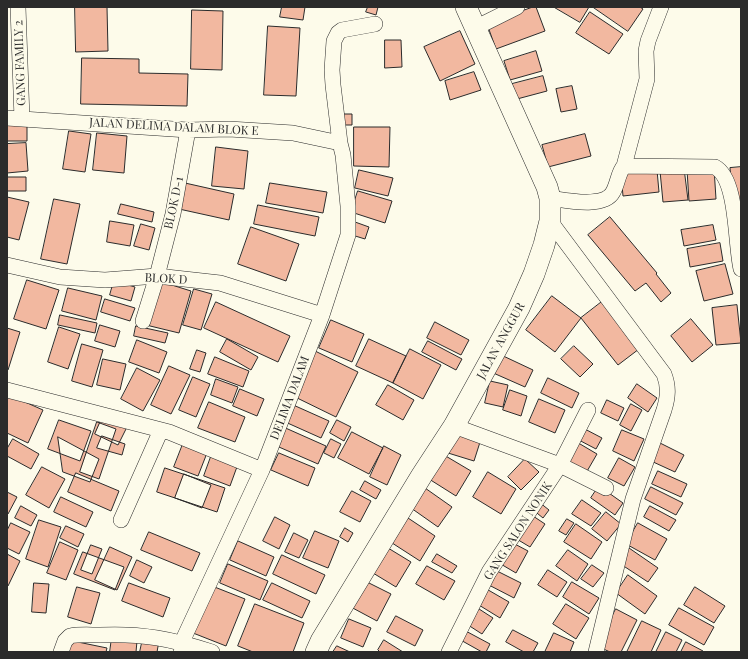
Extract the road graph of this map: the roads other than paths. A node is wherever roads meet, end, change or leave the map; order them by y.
1 (18, 7) edge
2 (466, 7) edge
3 (517, 7) edge
4 (661, 7) edge
5 (375, 24) dead end
6 (475, 28) junction
7 (14, 118) edge
8 (188, 130) junction
9 (340, 143) junction
10 (624, 166) junction
11 (550, 198) junction
12 (738, 220) edge
13 (550, 221) junction
14 (7, 265) edge
15 (741, 269) edge
16 (157, 276) junction
17 (322, 315) junction
18 (143, 321) dead end
19 (7, 390) edge
20 (588, 410) dead end
21 (454, 426) junction
22 (161, 430) junction
23 (560, 465) junction
24 (262, 470) junction
25 (606, 488) dead end
26 (121, 520) dead end
27 (181, 647) edge
28 (61, 652) edge
29 (212, 652) edge
30 (316, 652) edge
31 (449, 652) edge
32 (596, 652) edge

1 - 7 street, GANG FAMILY 2
2 - 6 street, JALAN ANGGUR
3 - 6 street
4 - 10 street
5 - 9 street, DELIMA DALAM
6 - 11 street, JALAN ANGGUR
7 - 8 street, JALAN DELIMA DALAM BLOK E
8 - 9 street, JALAN DELIMA DALAM BLOK E
8 - 16 street, BLOK D-1
9 - 17 street, DELIMA DALAM
10 - 11 street
10 - 12 street
11 - 13 street, JALAN ANGGUR
12 - 15 street
13 - 21 street, JALAN ANGGUR
13 - 32 street
14 - 16 street, BLOK D
16 - 17 street, BLOK D
16 - 18 street, BLOK D-1
17 - 24 street, DELIMA DALAM
19 - 22 street
20 - 23 street, GANG SALON NONIK
21 - 23 street
21 - 30 street, JALAN ANGGUR
22 - 24 street
22 - 26 street
23 - 25 street
23 - 31 street, GANG SALON NONIK
24 - 27 street, DELIMA DALAM
27 - 28 street
27 - 29 street

